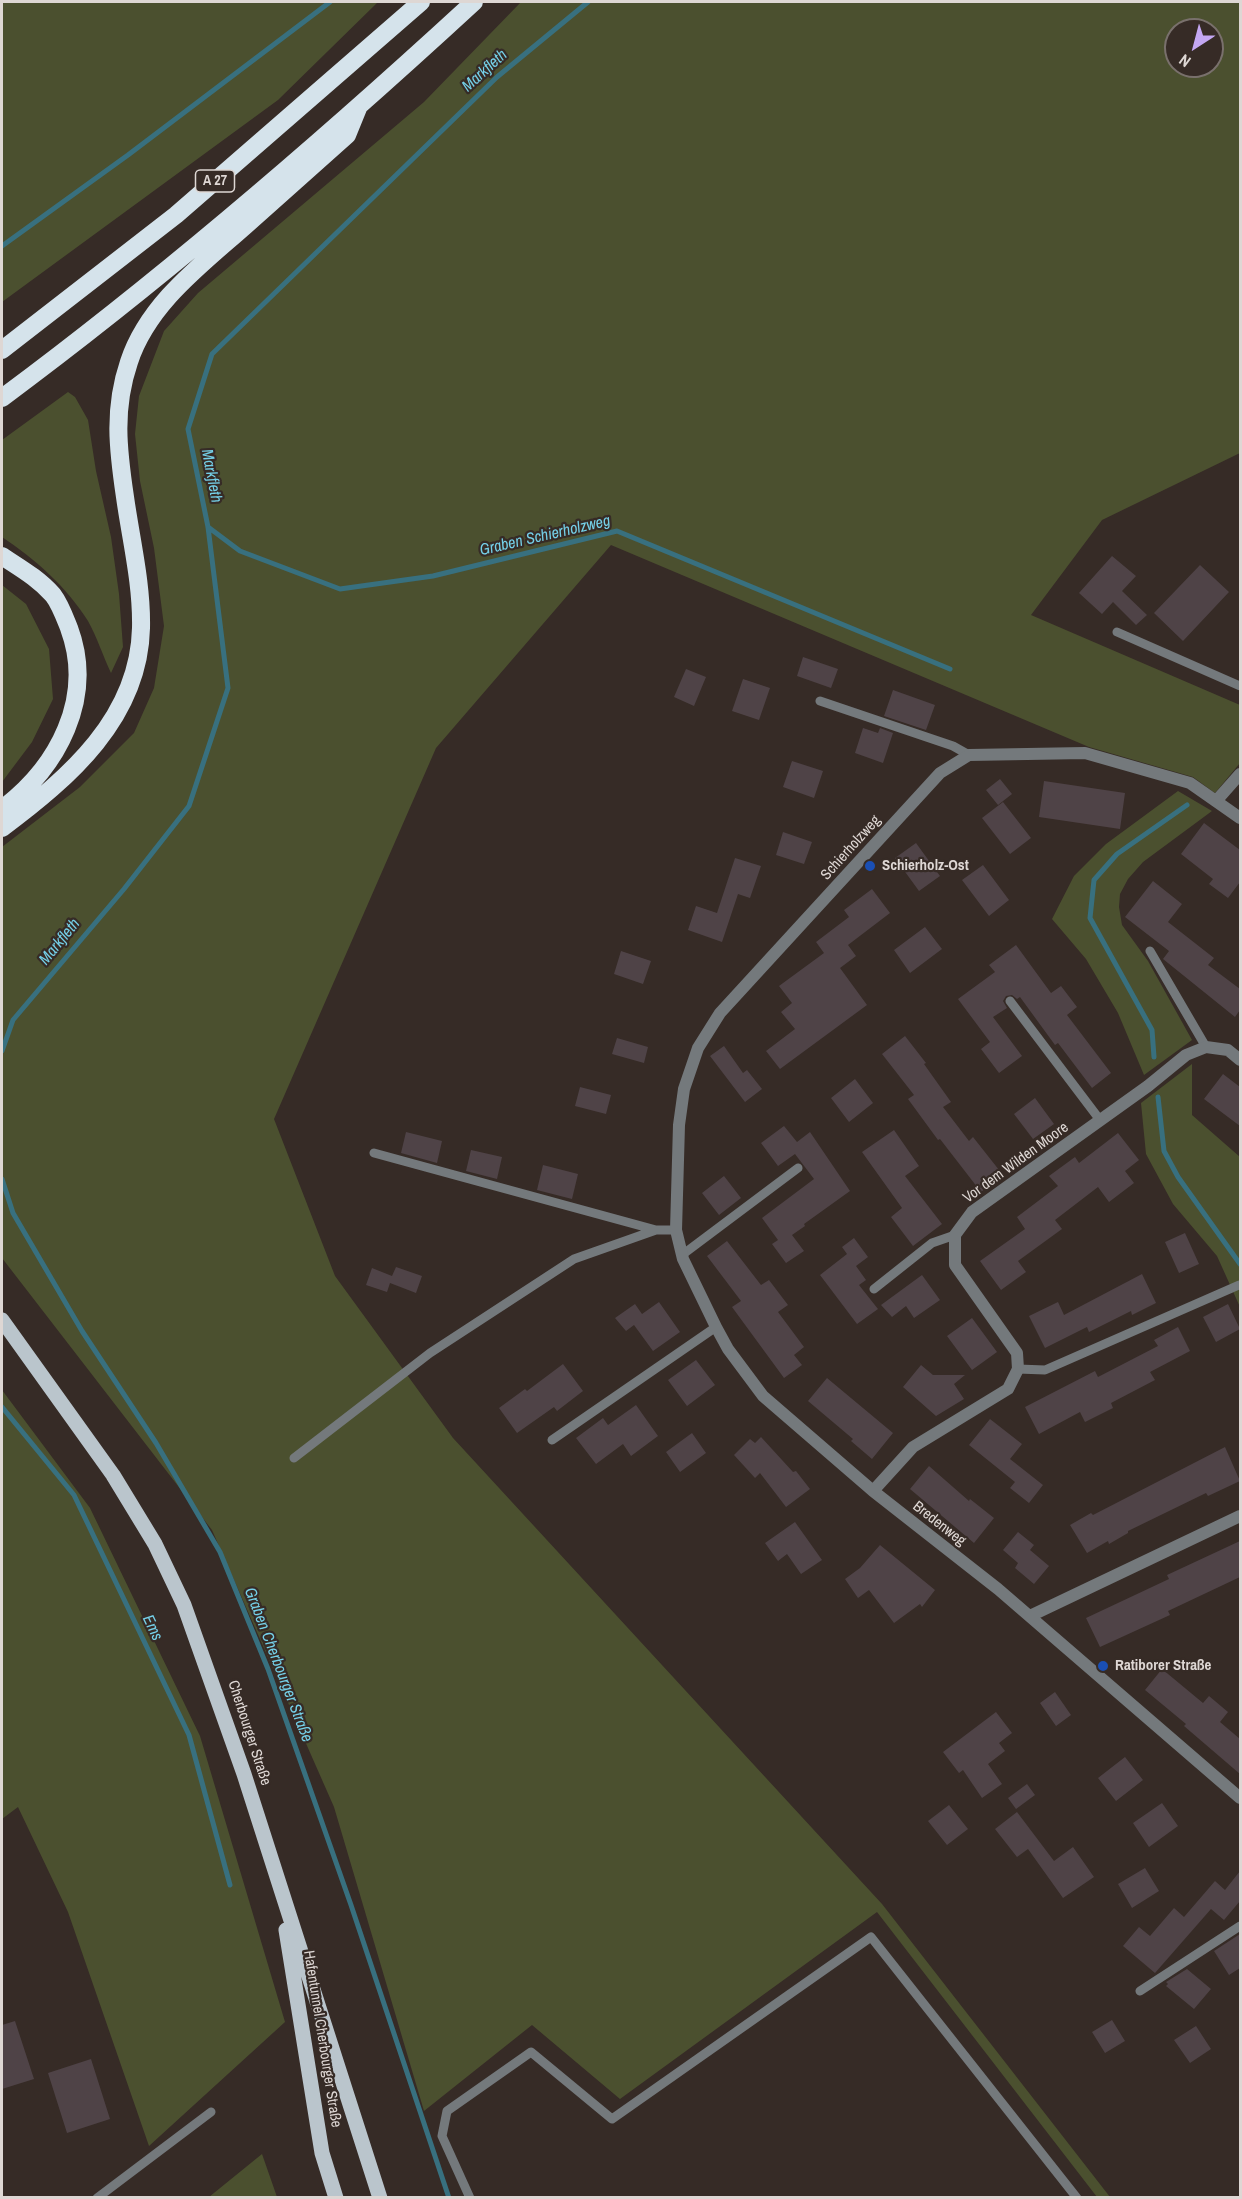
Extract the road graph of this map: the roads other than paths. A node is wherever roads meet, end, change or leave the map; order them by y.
1 (421, 2) edge
2 (474, 2) edge
3 (358, 108) junction
4 (2, 350) edge
5 (2, 398) edge
6 (2, 556) edge
7 (1117, 632) dead end
8 (1240, 686) edge
9 (820, 701) dead end
10 (969, 755) junction
11 (1240, 774) edge
12 (1217, 800) junction
13 (2, 809) edge
14 (1240, 818) edge
15 (2, 828) edge
16 (1150, 951) dead end
17 (1010, 1001) dead end
18 (1206, 1047) junction
19 (1240, 1060) edge
20 (1100, 1120) junction
21 (374, 1153) dead end
22 (798, 1168) dead end
23 (656, 1230) junction
24 (676, 1230) junction
25 (955, 1235) junction
26 (682, 1255) junction
27 (1239, 1285) dead end
28 (874, 1289) dead end
29 (2, 1320) edge
30 (716, 1327) junction
31 (1018, 1369) junction
32 (552, 1440) dead end
33 (294, 1458) dead end
34 (873, 1491) junction
35 (1240, 1516) edge
36 (1030, 1616) junction
37 (1240, 1798) edge
38 (278, 1886) junction
39 (1240, 1926) edge
40 (1140, 1990) dead end
41 (211, 2112) dead end
42 (97, 2198) edge
43 (336, 2198) edge
44 (380, 2198) edge
45 (470, 2198) edge
46 (1077, 2198) edge

1 - 4 highway, A 27
2 - 3 highway, A 27
3 - 5 highway, A 27
3 - 15 highway
6 - 13 highway
7 - 8 lane
9 - 10 lane
10 - 12 street
10 - 24 street, Schierholzweg
11 - 12 street
12 - 14 street
16 - 18 lane
17 - 20 lane
18 - 19 street
18 - 20 street, Vor dem Wilden Moore
20 - 25 street, Vor dem Wilden Moore
21 - 23 lane
22 - 26 lane
23 - 24 lane
23 - 33 lane
24 - 26 street, Bredenweg
25 - 28 lane
25 - 31 street
26 - 30 street, Bredenweg
27 - 31 lane
29 - 38 main road, Cherbourger Straße
30 - 32 lane
30 - 34 street, Bredenweg
31 - 34 street
34 - 36 street, Bredenweg
35 - 36 street
36 - 37 street, Bredenweg
38 - 43 main road, Hafentunnel Cherbourger Straße
38 - 44 main road, Cherbourger Straße
39 - 40 lane
41 - 42 lane
45 - 46 lane

